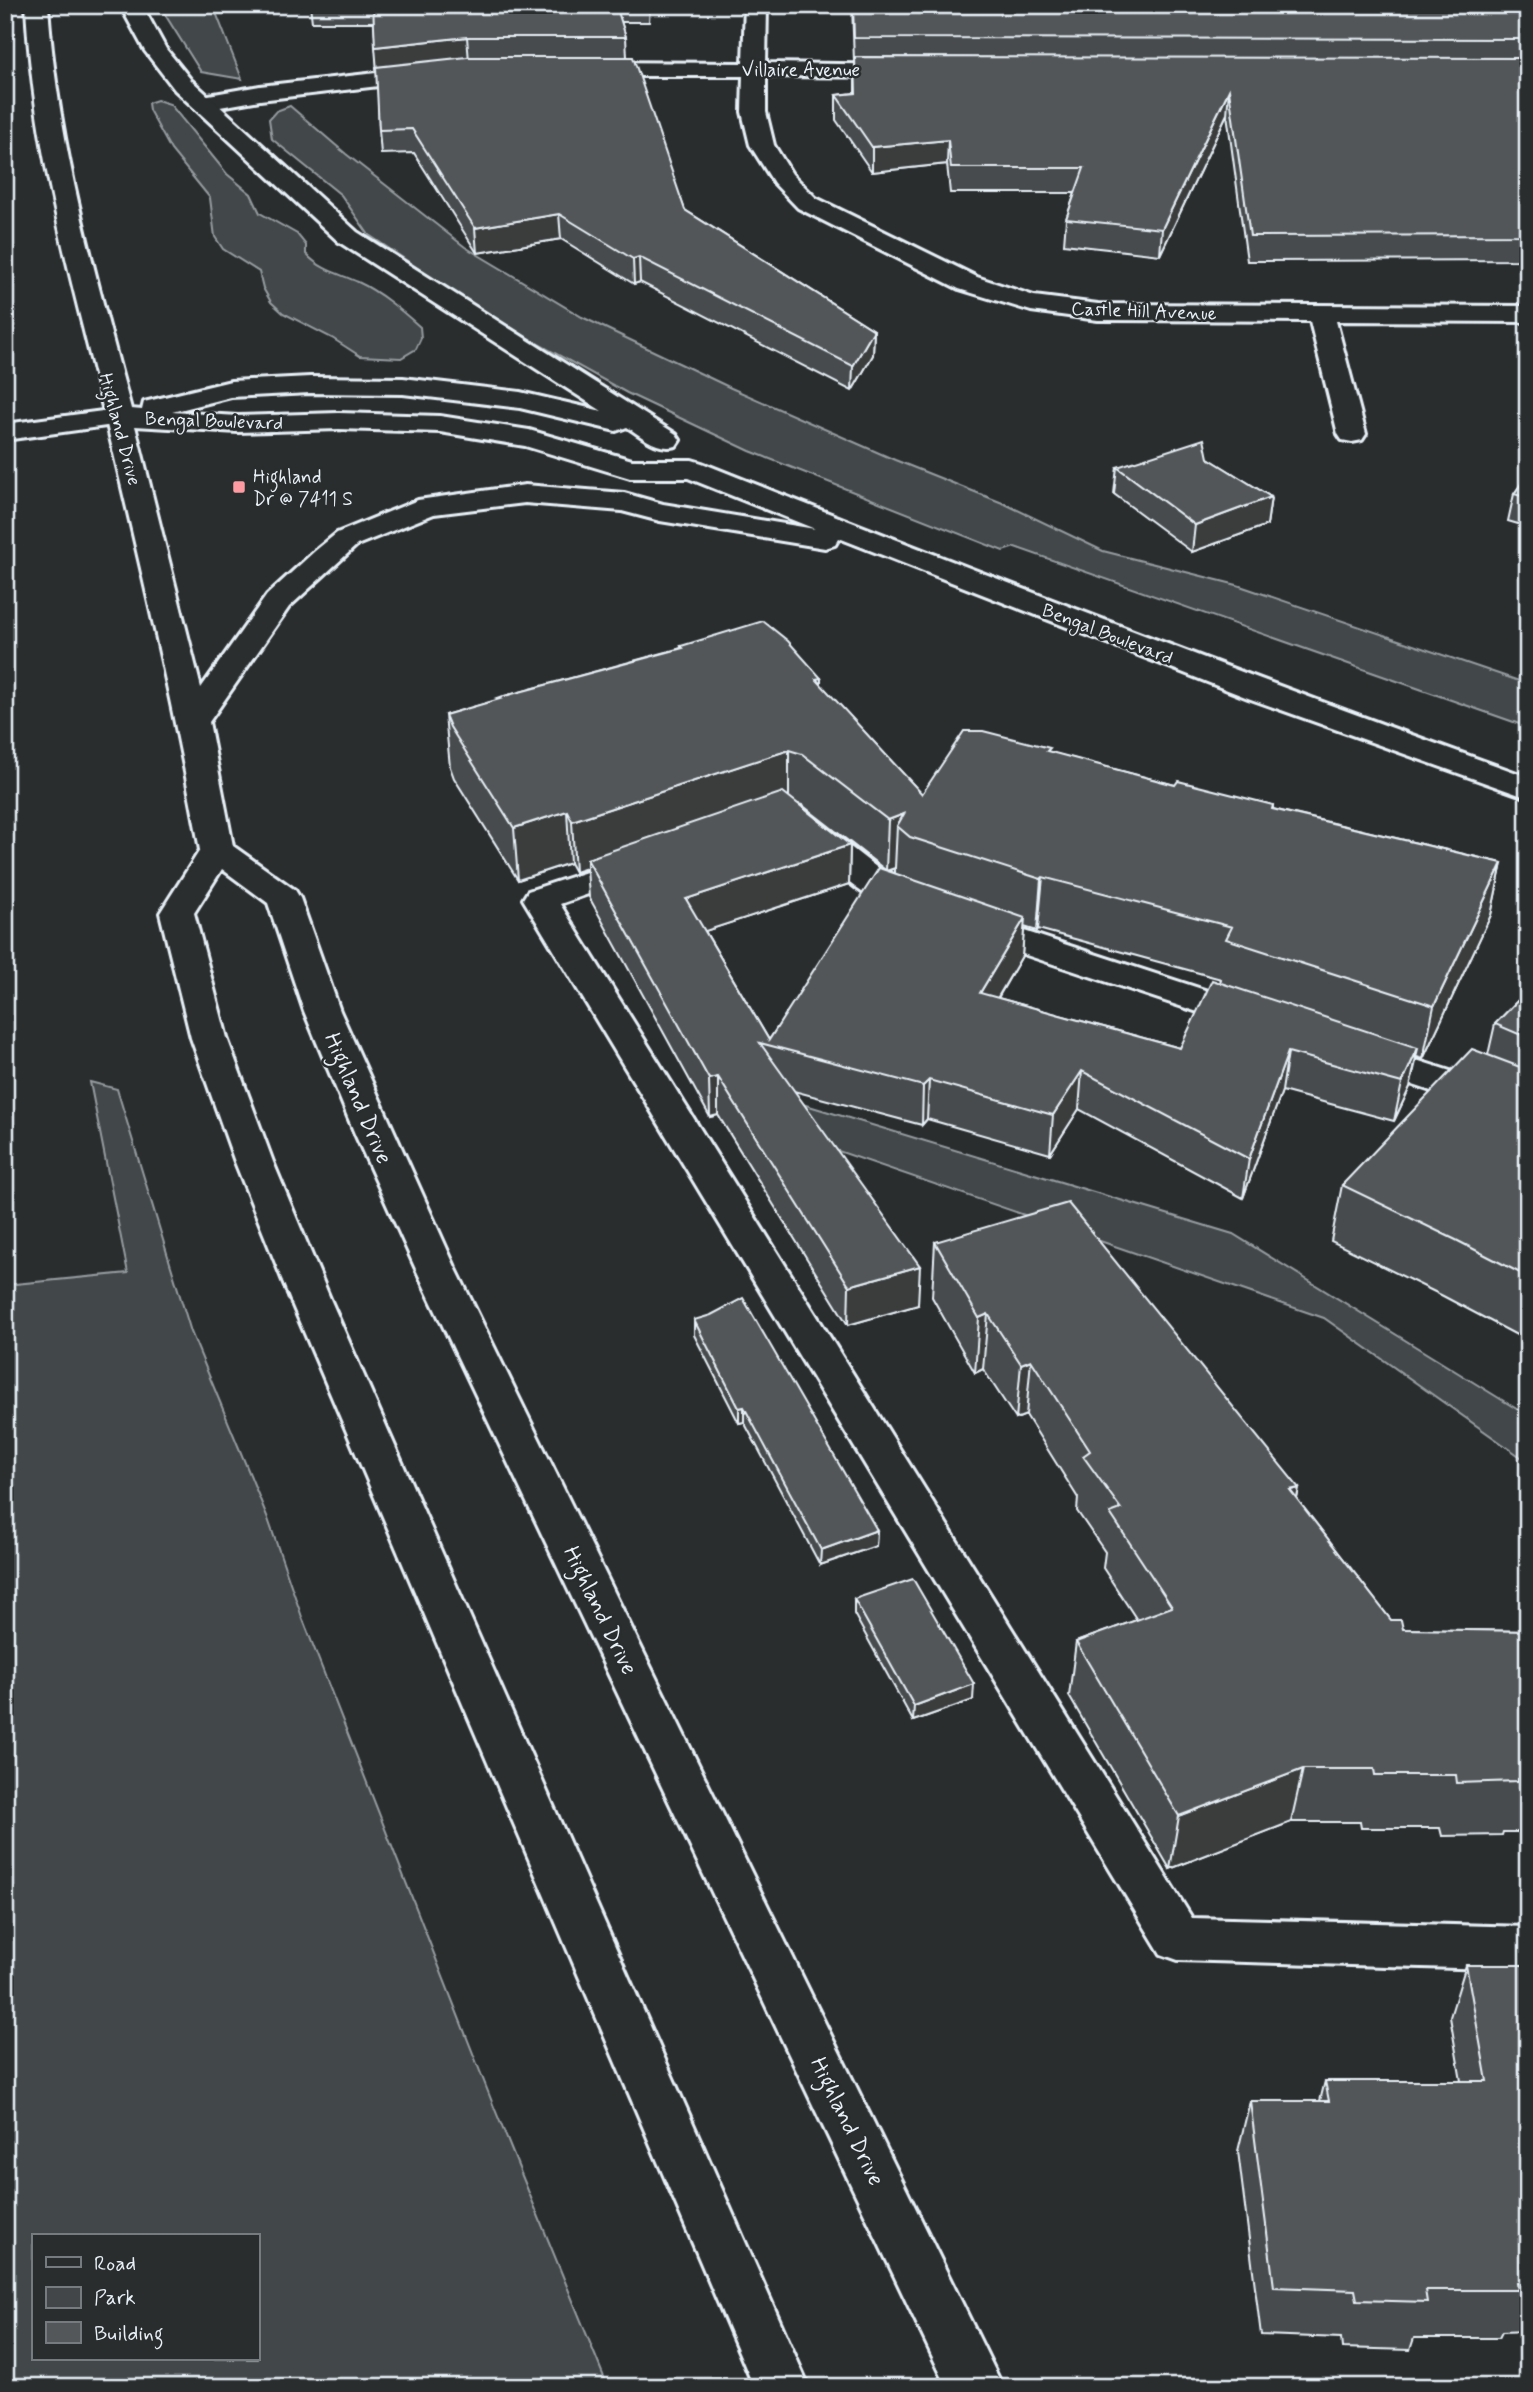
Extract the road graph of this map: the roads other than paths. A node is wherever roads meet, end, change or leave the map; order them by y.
1 (37, 5) edge
2 (131, 5) edge
3 (756, 5) edge
4 (562, 69) edge
5 (756, 69) junction
6 (922, 70) edge
7 (458, 72) edge
8 (203, 103) junction
9 (1321, 313) junction
10 (1528, 314) edge
11 (118, 417) junction
12 (5, 432) edge
13 (1352, 434) dead end
14 (666, 440) junction
15 (692, 469) junction
16 (899, 552) junction
17 (193, 722) junction
18 (1528, 788) edge
19 (775, 818) edge
20 (217, 850) junction
21 (670, 854) edge
22 (1287, 1030) edge
23 (1326, 1042) edge
24 (1528, 1118) edge
25 (1528, 1949) edge
26 (782, 2387) edge
27 (976, 2387) edge

1 - 11 main road, Highland Drive
2 - 8 main road
3 - 5 main road, Castle Hill Avenue
4 - 5 main road, Villaire Avenue
5 - 6 main road, Villaire Avenue
5 - 9 main road, Castle Hill Avenue
7 - 8 main road
8 - 14 main road
9 - 10 main road, Castle Hill Avenue
9 - 13 main road
11 - 12 main road
11 - 14 main road, Bengal Boulevard
11 - 15 main road, Bengal Boulevard
11 - 17 main road, Highland Drive
14 - 15 main road, Bengal Boulevard
15 - 16 main road, Bengal Boulevard
16 - 17 main road
16 - 18 main road, Bengal Boulevard
17 - 20 main road, Highland Drive
19 - 22 main road
20 - 26 main road
20 - 27 main road, Highland Drive
21 - 25 main road
23 - 24 main road

